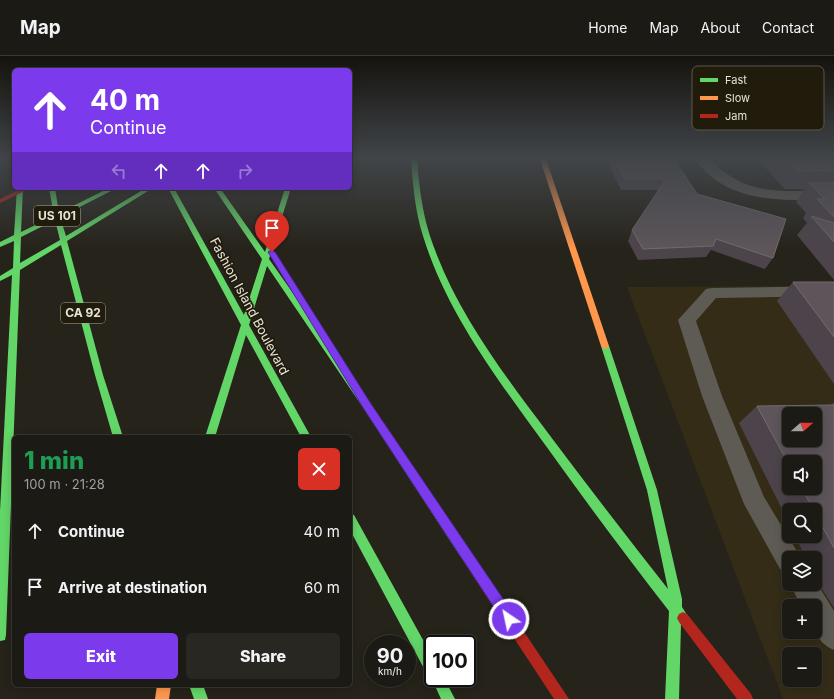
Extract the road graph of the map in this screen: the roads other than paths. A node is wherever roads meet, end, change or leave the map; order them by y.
1 (417, 189) edge
2 (553, 189) edge
3 (744, 189) edge
4 (20, 190) edge
5 (24, 190) edge
6 (52, 190) edge
7 (110, 190) edge
8 (147, 190) edge
9 (172, 190) edge
10 (218, 190) edge
11 (287, 190) edge
12 (834, 195) edge
13 (0, 201) edge
14 (261, 234) dead end
15 (0, 245) edge
16 (0, 279) edge
17 (834, 291) edge
18 (367, 406) junction
19 (117, 435) edge
20 (211, 435) edge
21 (305, 435) edge
22 (352, 523) edge
23 (784, 551) edge
24 (807, 591) edge
25 (0, 635) edge
26 (834, 636) edge
27 (424, 655) edge
28 (164, 687) edge
29 (197, 687) edge
30 (442, 687) edge
31 (162, 699) edge
32 (201, 699) edge
33 (448, 699) edge
34 (562, 699) edge
35 (672, 699) edge
36 (746, 699) edge

1 - 36 main road
2 - 35 main road
3 - 12 street
4 - 25 main road
5 - 13 main road, US 101
6 - 19 main road, CA 92
7 - 15 main road, US 101
8 - 16 main road
9 - 21 main road, Fashion Island Boulevard
10 - 18 main road
11 - 20 main road
14 - 18 main road
17 - 23 lane
18 - 34 main road
22 - 27 main road
24 - 26 lane
28 - 31 main road
29 - 32 main road
30 - 33 main road

